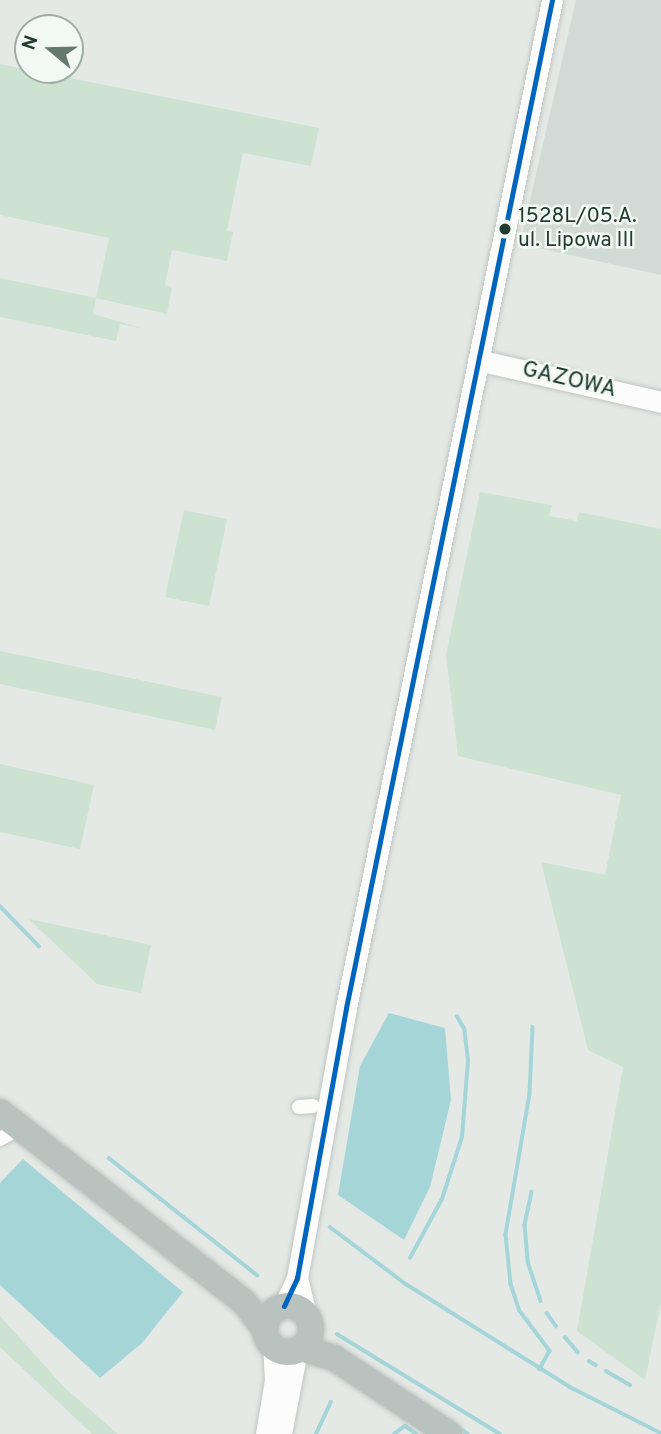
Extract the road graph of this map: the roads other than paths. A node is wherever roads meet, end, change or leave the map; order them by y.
1 (552, 0) edge
2 (478, 360) junction
3 (661, 402) edge
4 (0, 1112) edge
5 (10, 1134) edge
6 (289, 1330) junction
7 (266, 1434) edge
8 (281, 1434) edge
9 (449, 1434) edge

1 - 2 street
2 - 3 street, GAZOWA
2 - 6 street
4 - 5 highway
5 - 6 highway
6 - 7 street
6 - 8 street
6 - 9 highway

